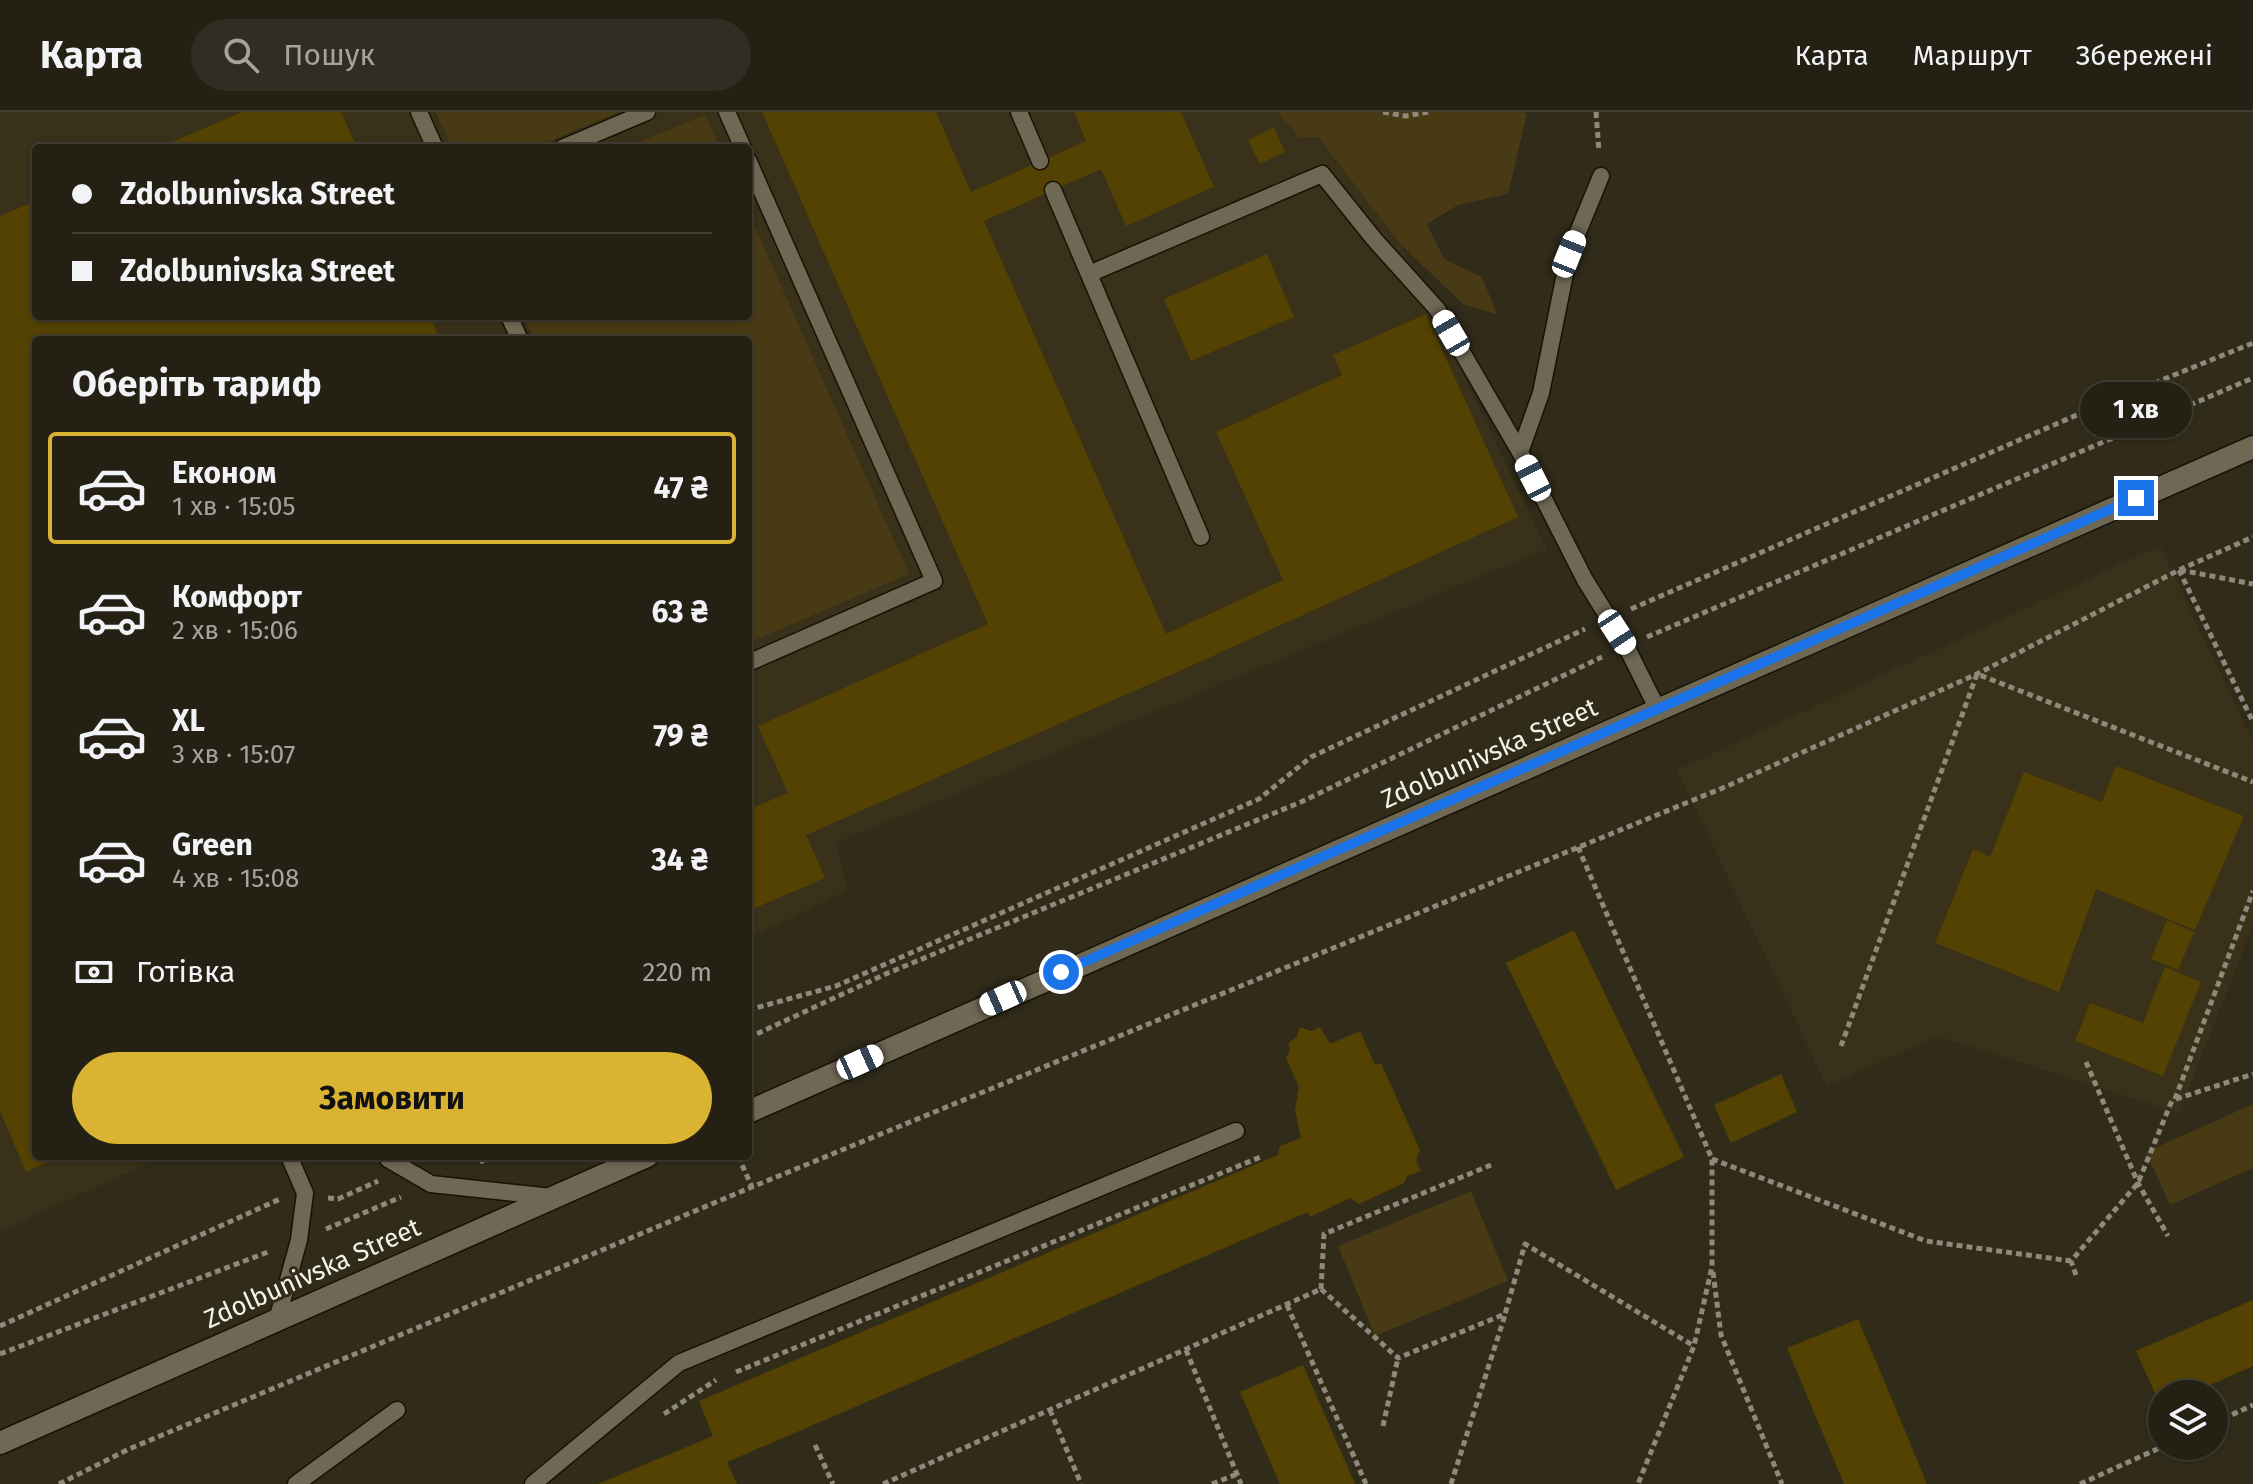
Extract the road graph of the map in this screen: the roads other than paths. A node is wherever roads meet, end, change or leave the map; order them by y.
1 (419, 112) edge
2 (647, 112) edge
3 (727, 112) edge
4 (1019, 112) edge
5 (433, 144) edge
6 (571, 144) edge
7 (741, 144) edge
8 (1040, 161) dead end
9 (752, 169) edge
10 (1601, 176) road end
11 (1053, 190) dead end
12 (1089, 274) junction
13 (2253, 447) edge
14 (1520, 452) junction
15 (1201, 537) dead end
16 (752, 661) edge
17 (1658, 710) junction
18 (752, 1110) edge
19 (1236, 1131) dead end
20 (291, 1160) edge
21 (390, 1160) edge
22 (638, 1160) edge
23 (553, 1197) junction
24 (277, 1320) junction
25 (397, 1410) dead end
26 (0, 1443) edge
27 (296, 1484) edge
28 (533, 1484) edge

1 - 5 lane
2 - 6 lane
3 - 7 lane
4 - 8 lane
9 - 16 lane
10 - 14 lane
11 - 12 lane
12 - 14 lane
12 - 15 lane
13 - 17 street, Zdolbunivska Street
14 - 17 lane
17 - 18 street, Zdolbunivska Street
19 - 28 lane
20 - 24 lane
21 - 23 lane
22 - 23 street, Zdolbunivska Street
23 - 24 street, Zdolbunivska Street
24 - 26 street, Zdolbunivska Street
25 - 27 lane

